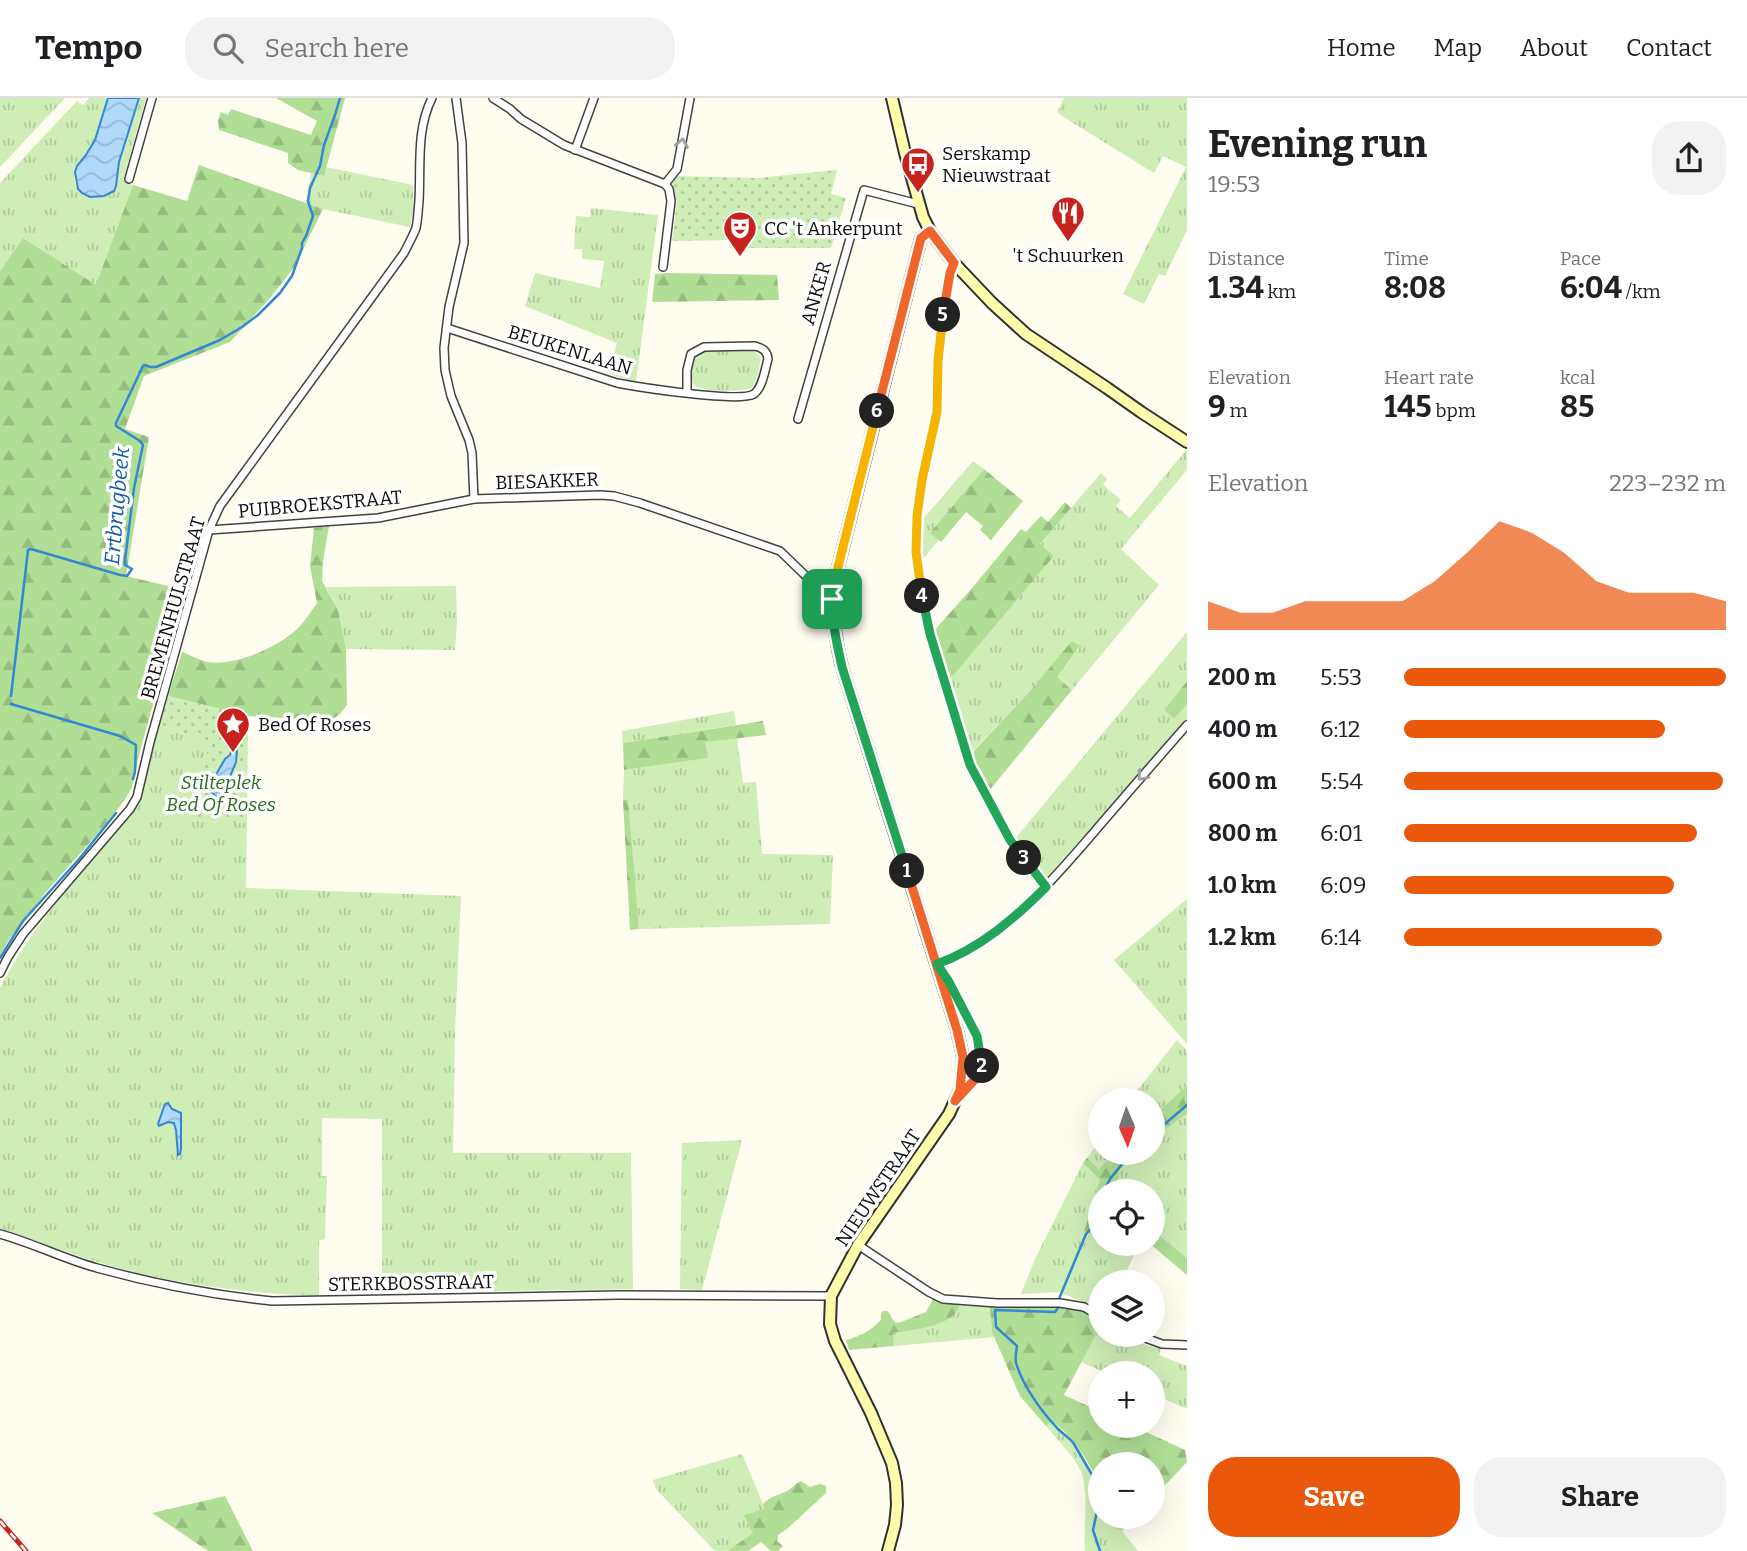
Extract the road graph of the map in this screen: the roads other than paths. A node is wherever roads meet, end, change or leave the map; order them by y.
1 (152, 98) edge
2 (432, 98) edge
3 (456, 98) edge
4 (493, 98) edge
5 (594, 98) edge
6 (690, 98) edge
7 (892, 98) edge
8 (575, 150) junction
9 (129, 179) dead end
10 (665, 184) junction
11 (918, 204) junction
12 (930, 231) junction
13 (954, 263) junction
14 (663, 267) dead end
15 (447, 328) junction
16 (687, 392) junction
17 (798, 419) dead end
18 (1187, 442) edge
19 (474, 499) junction
20 (209, 530) junction
21 (832, 599) junction
22 (1187, 724) edge
23 (1046, 887) junction
24 (937, 964) junction
25 (0, 973) edge
26 (955, 1101) junction
27 (0, 1234) edge
28 (858, 1245) junction
29 (831, 1296) junction
30 (1088, 1309) edge
31 (1165, 1344) edge
32 (1187, 1345) edge
33 (888, 1551) edge

1 - 9 street
2 - 20 street, BREMENHULSTRAAT
3 - 15 street, BIESAKKER
4 - 8 street
5 - 8 street
10 -> 6 street
7 - 11 street
8 - 10 street
10 - 14 street
11 - 12 street
11 - 17 street, ANKER
12 - 13 street
12 - 21 street, NIEUWSTRAAT
13 - 18 street
13 - 23 street
15 - 16 street, BEUKENLAAN
15 - 19 street, BIESAKKER
16 - 16 street, BEUKENLAAN
19 - 20 street, PUIBROEKSTRAAT
19 - 21 street, BIESAKKER
20 - 25 street, BREMENHULSTRAAT
21 - 24 street, NIEUWSTRAAT
22 -> 23 street
23 - 24 street
24 - 26 street, NIEUWSTRAAT
24 - 26 street, NIEUWSTRAAT
26 - 28 street, NIEUWSTRAAT
27 - 29 street, STERKBOSSTRAAT
28 - 29 street, NIEUWSTRAAT
28 - 30 street
29 - 33 street
31 - 32 street

